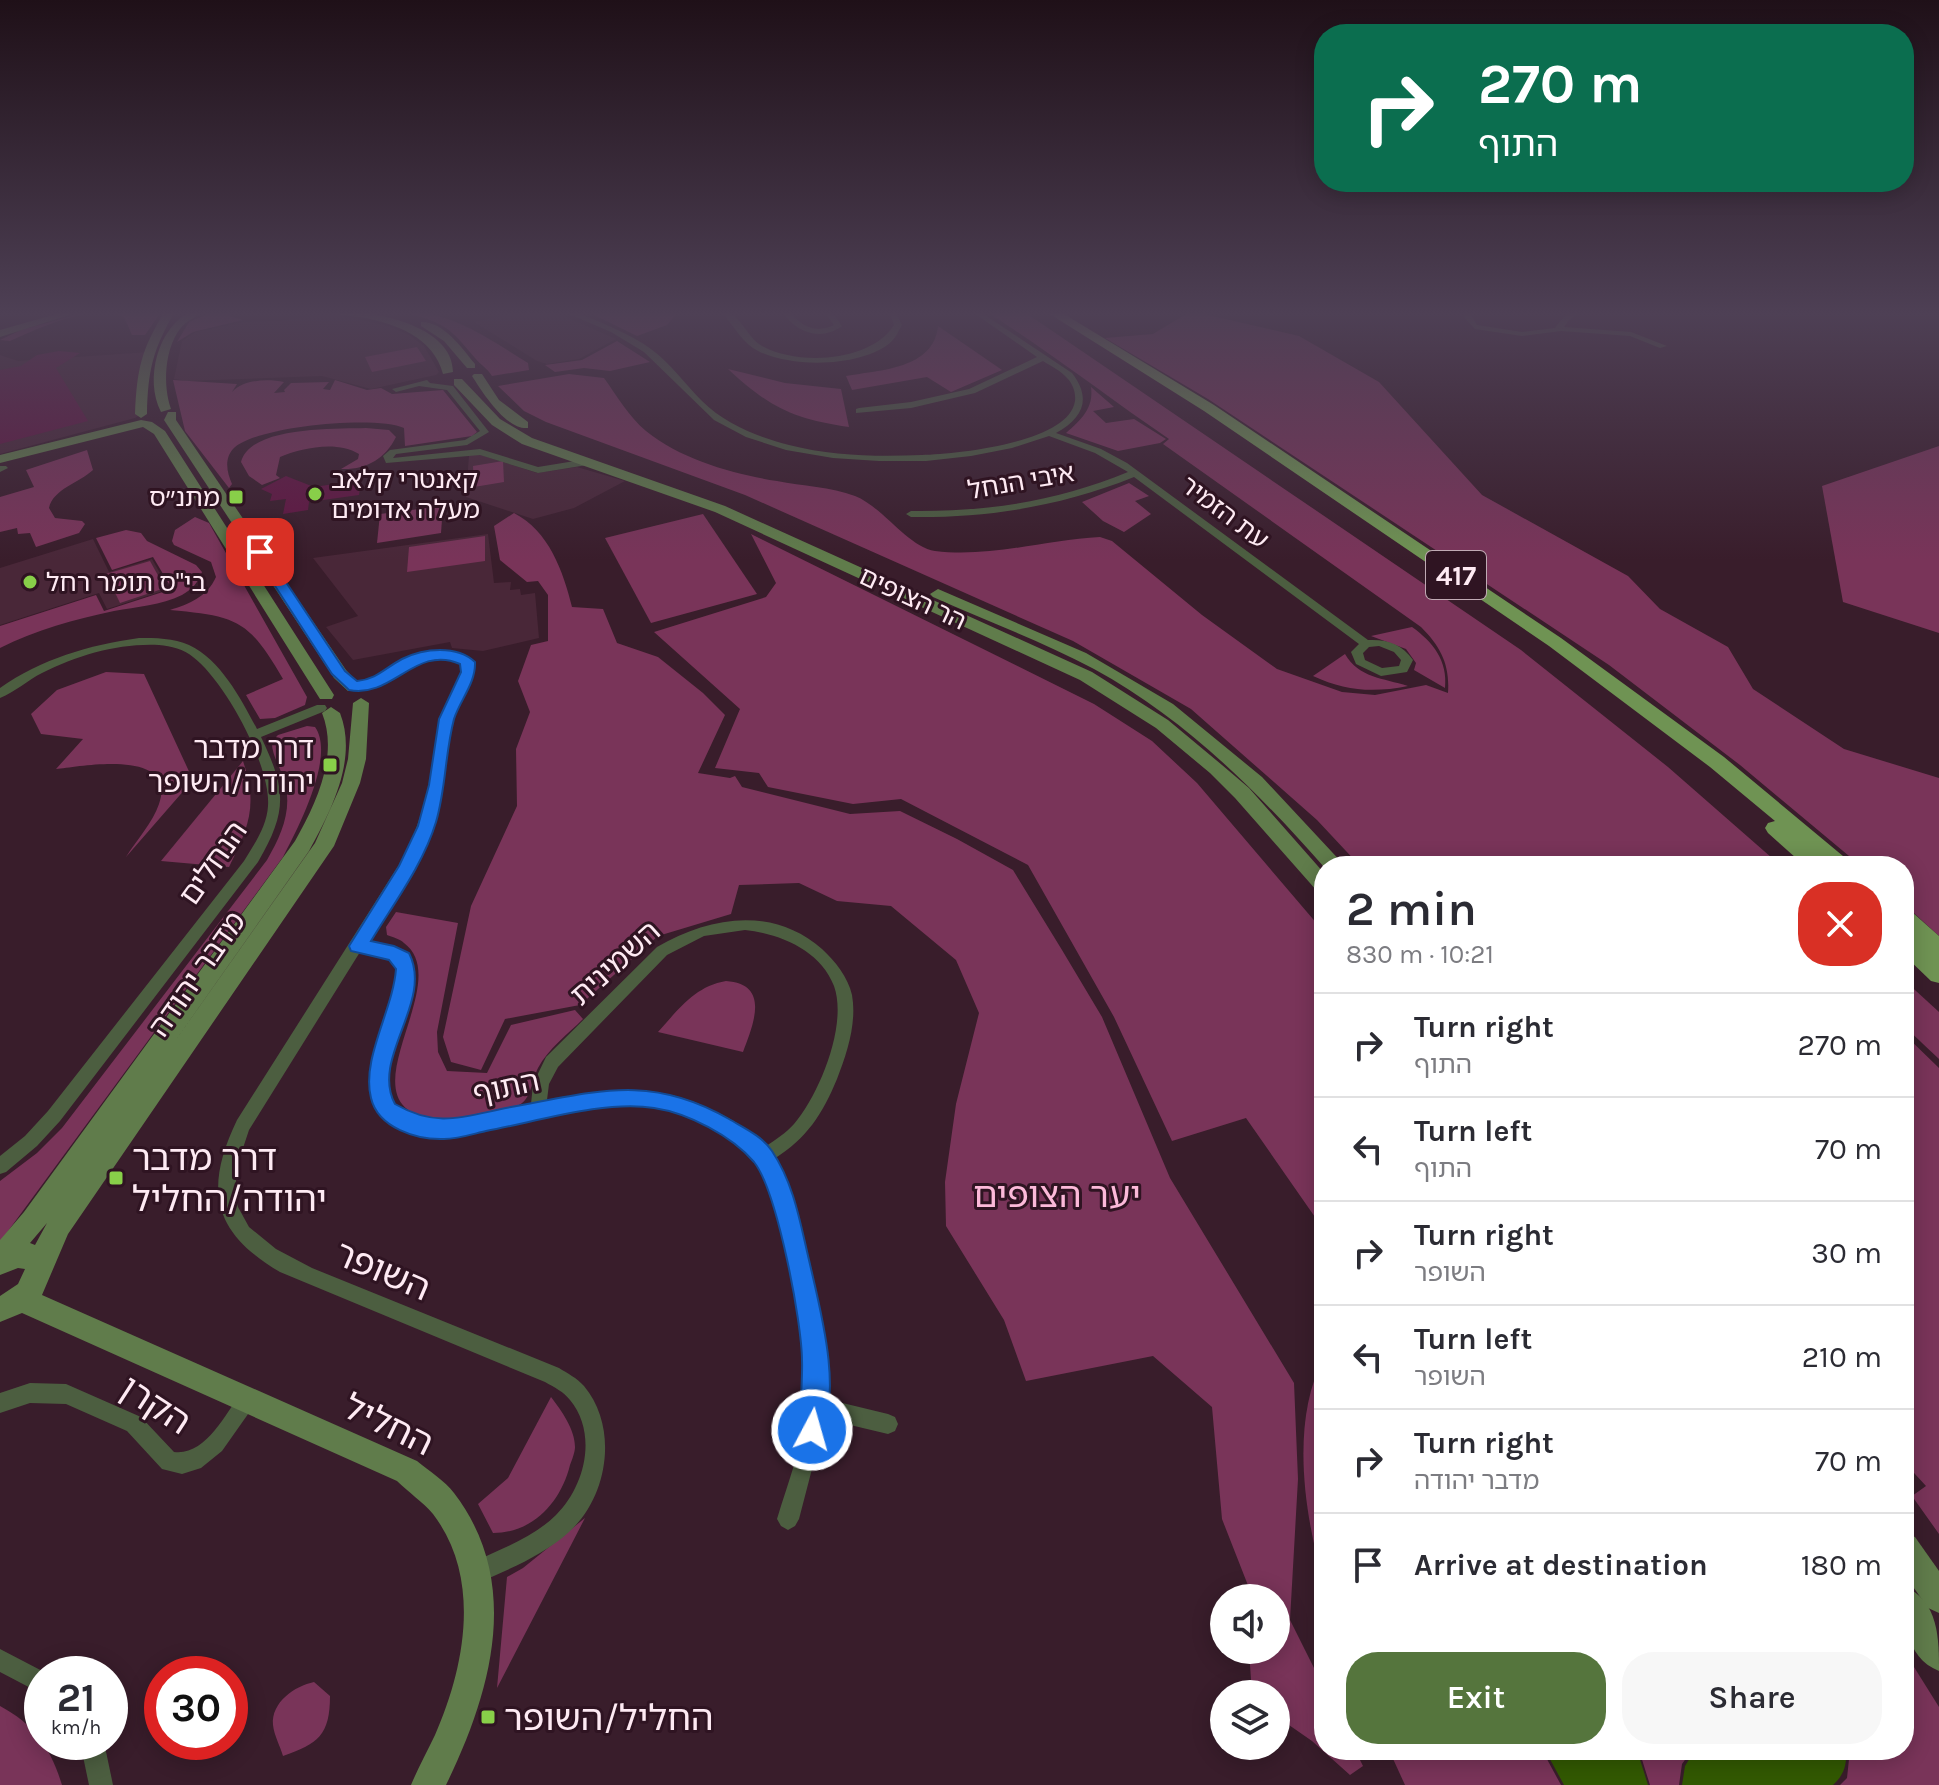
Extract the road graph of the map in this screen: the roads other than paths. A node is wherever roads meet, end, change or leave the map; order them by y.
1 (142, 394) edge
2 (163, 394) edge
3 (455, 394) edge
4 (468, 394) edge
5 (490, 394) edge
6 (693, 394) edge
7 (962, 394) edge
8 (1080, 394) edge
9 (1172, 394) edge
10 (1187, 394) edge
11 (859, 411) dead end
12 (169, 412) junction
13 (141, 420) junction
14 (1048, 433) junction
15 (547, 449) junction
16 (1, 462) edge
17 (587, 462) junction
18 (549, 467) junction
19 (1135, 473) junction
20 (911, 514) dead end
21 (1366, 644) dead end
22 (0, 694) edge
23 (358, 694) junction
24 (326, 705) junction
25 (253, 735) junction
26 (1326, 856) edge
27 (1807, 856) edge
28 (1832, 856) edge
29 (1314, 875) edge
30 (1914, 927) edge
31 (358, 946) junction
32 (1914, 950) edge
33 (1939, 950) edge
34 (1939, 974) edge
35 (538, 1110) junction
36 (763, 1157) junction
37 (0, 1166) edge
38 (0, 1260) edge
39 (39, 1264) junction
40 (6, 1307) edge
41 (248, 1400) junction
42 (0, 1403) edge
43 (816, 1407) junction
44 (888, 1424) dead end
45 (788, 1519) dead end
46 (1914, 1562) edge
47 (477, 1572) junction
48 (1939, 1597) edge
49 (1914, 1617) edge
50 (1939, 1655) edge
51 (0, 1660) edge
52 (24, 1673) edge
53 (96, 1760) edge
54 (101, 1785) edge
55 (428, 1785) edge

1 - 13 street
2 - 12 street
3 - 18 street
4 - 15 street, הר הצופים
5 - 26 street, הר הצופים
6 - 14 street
7 - 11 street
8 - 14 street
9 - 27 main road, 417
10 - 28 main road, 417
12 - 13 street
12 - 23 street
13 - 16 street
13 - 24 street, מדבר יהודה
14 - 19 street, עת הזמיר
15 - 17 street, הר הצופים
15 - 18 street
17 - 18 street
17 - 29 street, הר הצופים
19 - 20 street, איבי הנחל
19 - 21 street, עת הזמיר
22 - 25 street, הנחלים
23 - 24 street
23 - 31 street, השופר
23 - 39 street, מדבר יהודה
24 - 25 street
24 - 38 street, מדבר יהודה
25 - 37 street, הנחלים
30 - 33 main road
31 - 35 street, התוף
31 - 47 street, השופר
32 - 34 main road
35 - 36 street, התוף
35 - 36 street, השמינית
36 - 43 street, התוף
38 - 39 street
39 - 40 street, מדבר יהודה
40 - 41 street, החליל
41 - 42 street, הקרן
41 - 47 street, החליל
43 - 44 street
43 - 45 street, התוף
46 - 48 street
47 - 55 street, החליל
49 - 50 street
51 - 52 street
53 - 54 street

